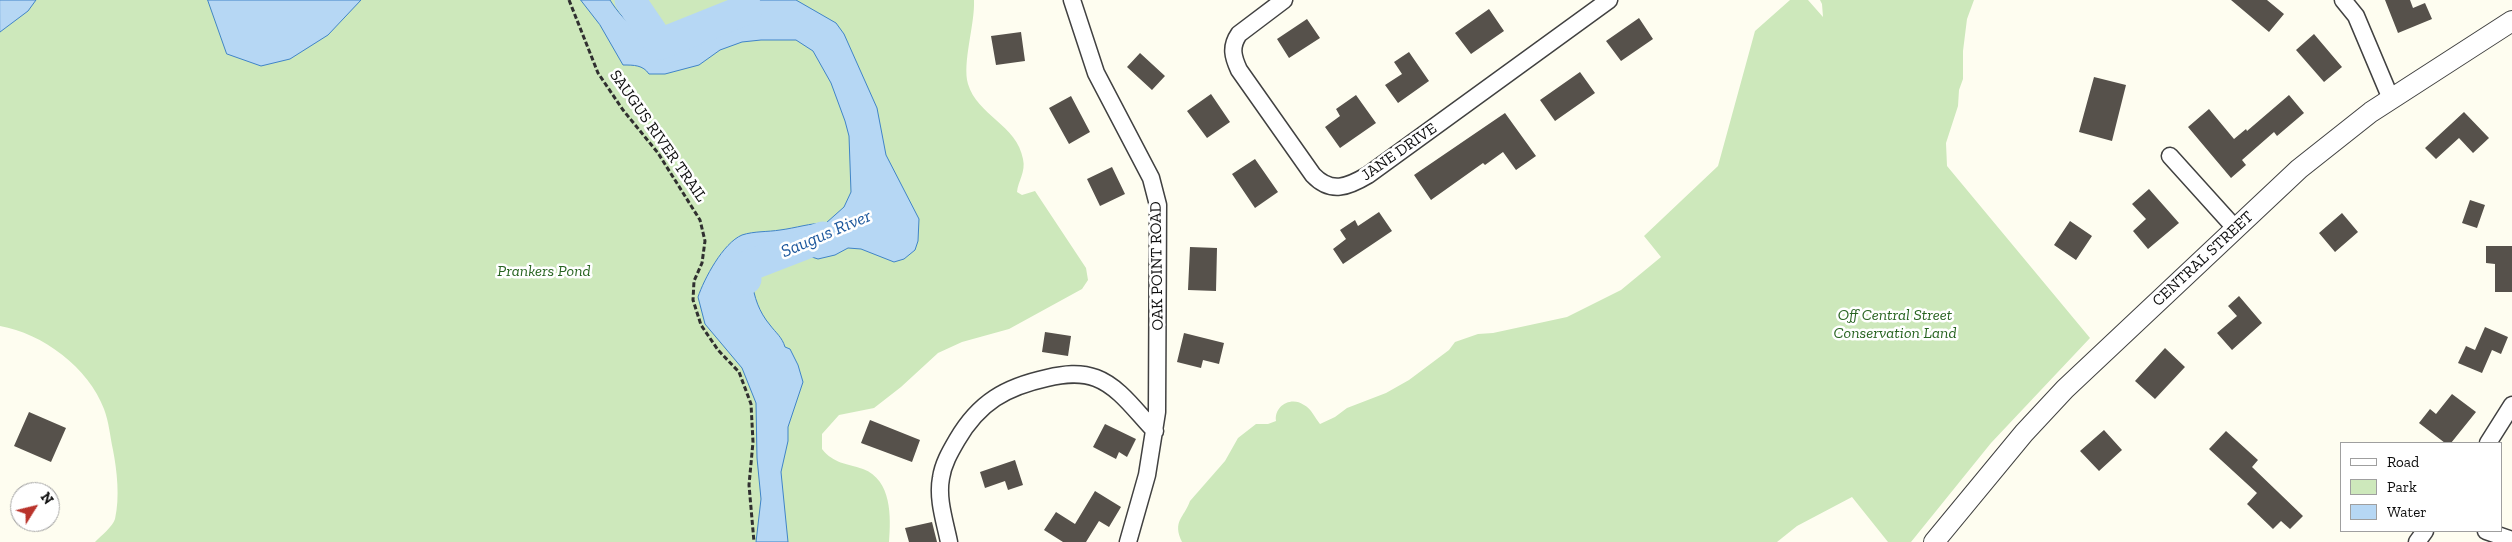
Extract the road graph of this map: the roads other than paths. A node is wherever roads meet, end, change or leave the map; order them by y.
1 (1072, 0) edge
2 (1284, 0) edge
3 (1610, 0) edge
4 (2343, 0) edge
5 (2512, 21) edge
6 (2391, 99) junction
7 (2170, 156) dead end
8 (2235, 228) junction
9 (2512, 406) edge
10 (1155, 431) junction
11 (2489, 442) edge
12 (2489, 532) edge
13 (2512, 540) edge
14 (949, 542) edge
15 (1128, 542) edge
16 (1934, 542) edge

1 - 10 street, OAK POINT ROAD
2 - 3 street, JANE DRIVE
4 - 6 street
5 - 6 street, CENTRAL STREET
6 - 8 street, CENTRAL STREET
7 - 8 street
8 - 16 street, CENTRAL STREET
9 - 11 street
10 - 14 street
10 - 15 street, OAK POINT ROAD
12 - 13 street

